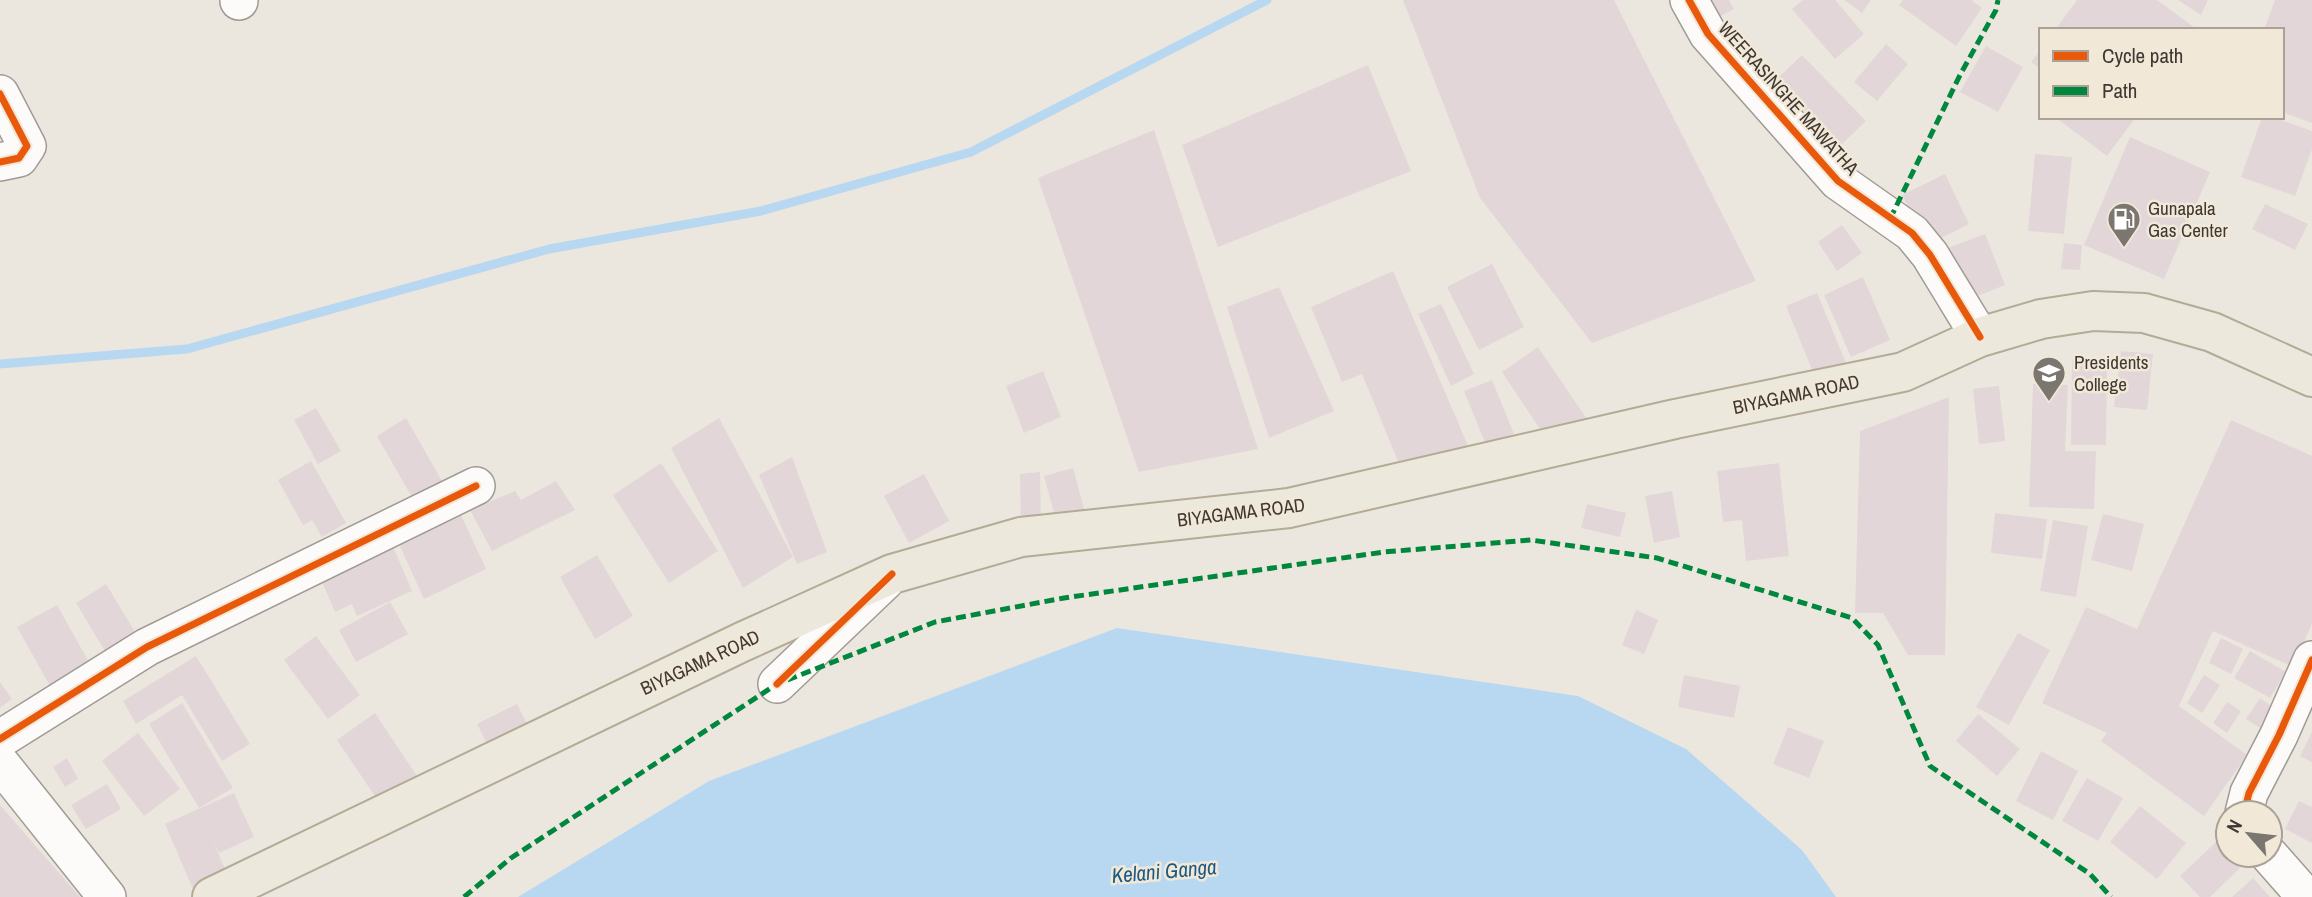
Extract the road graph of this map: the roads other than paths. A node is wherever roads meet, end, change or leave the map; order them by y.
1 (1689, 0) edge
2 (0, 94) edge
3 (0, 162) edge
4 (1980, 337) junction
5 (2312, 377) edge
6 (476, 486) dead end
7 (892, 574) junction
8 (2312, 660) edge
9 (777, 684) dead end
10 (0, 739) edge
11 (0, 763) edge
12 (2248, 799) edge
13 (2281, 869) edge
14 (107, 897) edge
15 (212, 897) edge
16 (2306, 897) edge

1 - 4 street, WEERASINGHE MAWATHA
2 - 3 street
4 - 5 main road, BIYAGAMA ROAD
4 - 7 main road, BIYAGAMA ROAD
6 - 10 street
7 - 9 street
7 - 15 main road, BIYAGAMA ROAD
8 - 12 street
11 - 14 street
13 - 16 street

